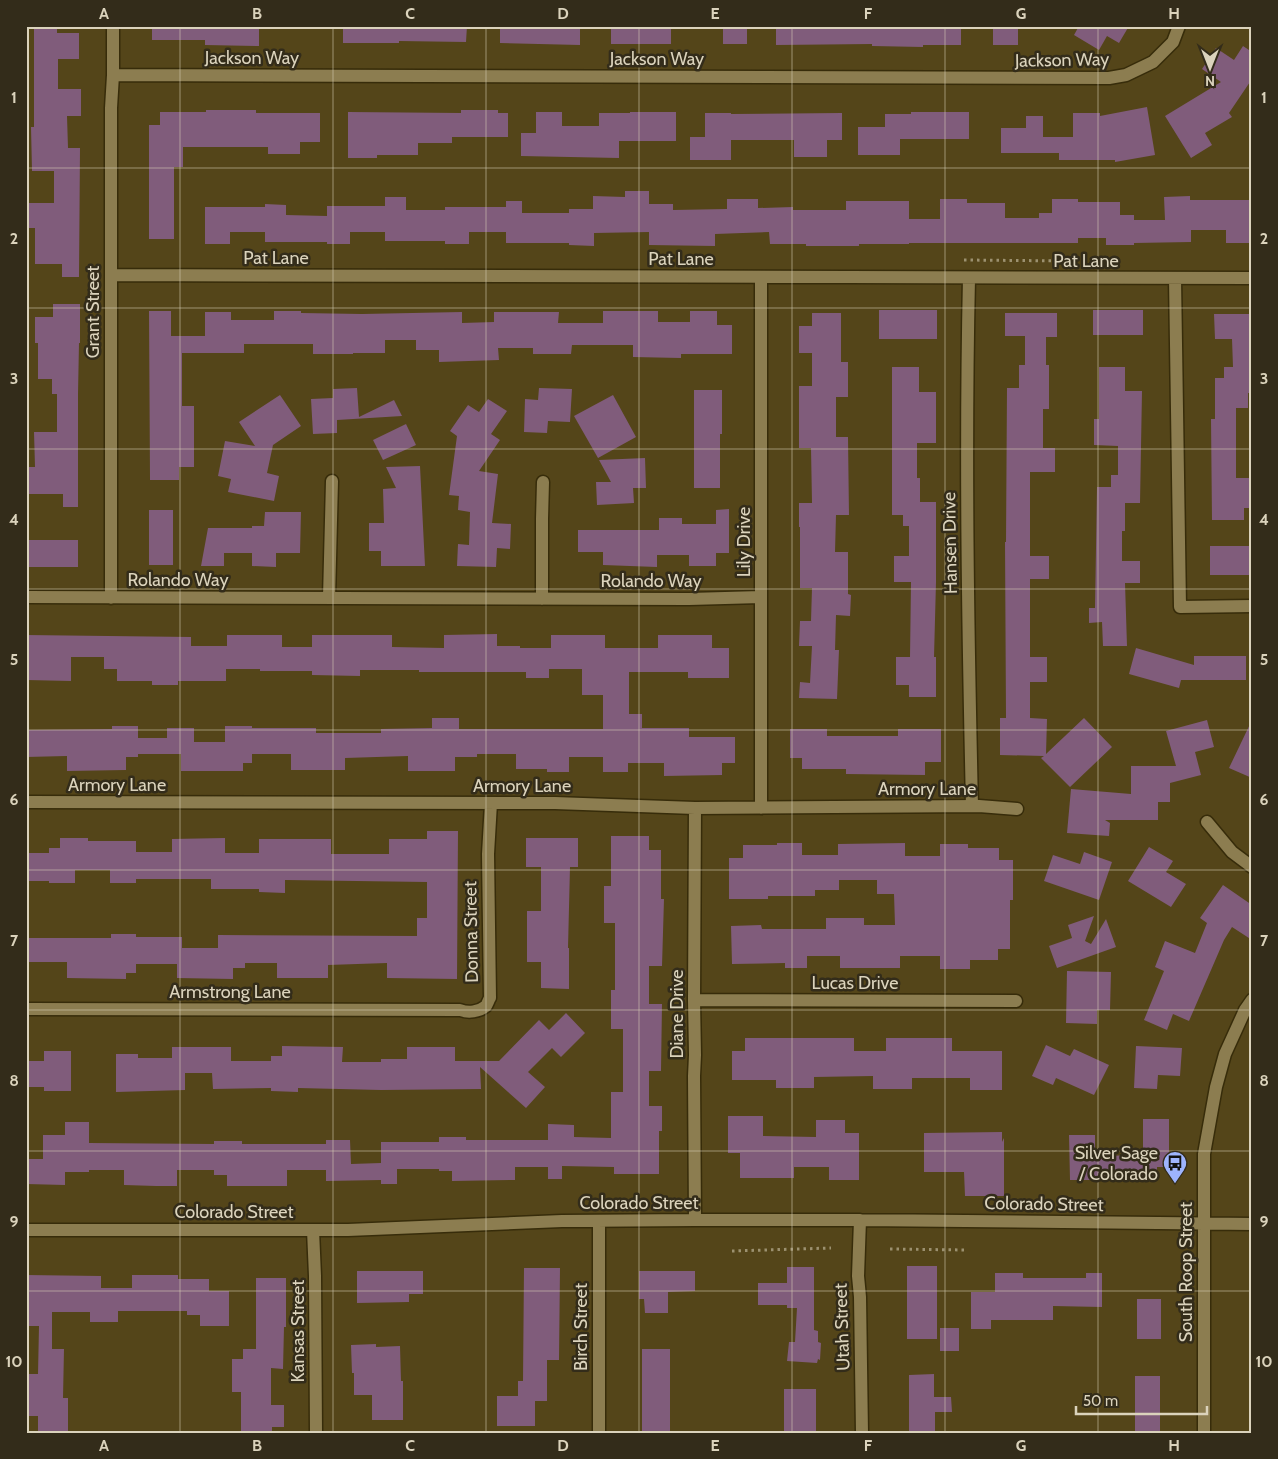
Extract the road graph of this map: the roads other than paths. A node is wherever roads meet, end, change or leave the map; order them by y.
1 (113, 26) edge
2 (1179, 26) edge
3 (113, 75) junction
4 (111, 275) junction
5 (761, 277) junction
6 (969, 278) junction
7 (1175, 278) junction
8 (1252, 278) edge
9 (332, 481) dead end
10 (543, 482) dead end
11 (26, 597) edge
12 (761, 597) junction
13 (111, 598) junction
14 (329, 598) junction
15 (542, 599) junction
16 (1252, 606) edge
17 (26, 802) edge
18 (492, 803) junction
19 (972, 806) junction
20 (696, 808) junction
21 (761, 808) junction
22 (1017, 809) dead end
23 (1207, 822) dead end
24 (1252, 867) edge
25 (694, 1000) junction
26 (1252, 1000) edge
27 (1016, 1001) dead end
28 (26, 1009) edge
29 (434, 1010) joint
30 (696, 1220) junction
31 (860, 1220) junction
32 (599, 1221) junction
33 (1204, 1223) junction
34 (1252, 1224) edge
35 (26, 1230) edge
36 (313, 1230) junction
37 (316, 1433) edge
38 (599, 1433) edge
39 (862, 1433) edge
40 (1204, 1433) edge

1 - 3 street, Grant Street
2 - 3 street, Jackson Way
3 - 4 street, Grant Street
4 - 5 street, Pat Lane
4 - 13 street, Grant Street
5 - 6 street, Pat Lane
5 - 12 street, Lily Drive
6 - 7 street, Pat Lane
6 - 19 street, Hansen Drive
7 - 8 street, Pat Lane
7 - 16 street
9 - 14 street
10 - 15 street
11 - 13 street, Rolando Way
12 - 15 street, Rolando Way
12 - 21 street, Lily Drive
13 - 14 street, Rolando Way
14 - 15 street, Rolando Way
17 - 18 street, Armory Lane
18 - 20 street, Armory Lane
18 - 29 street, Donna Street
19 - 21 street, Armory Lane
19 - 22 street, Armory Lane
20 - 21 street, Armory Lane
20 - 25 street, Diane Drive
23 - 24 street
25 - 27 street, Lucas Drive
25 - 30 street, Diane Drive
26 - 33 street, South Roop Street
28 - 29 street, Armstrong Lane
30 - 31 street, Colorado Street
30 - 32 street, Colorado Street
31 - 33 street, Colorado Street
31 - 39 street, Utah Street
32 - 36 street, Colorado Street
32 - 38 street, Birch Street
33 - 34 street, Colorado Street
33 - 40 street, South Roop Street
35 - 36 street, Colorado Street
36 - 37 street, Kansas Street

